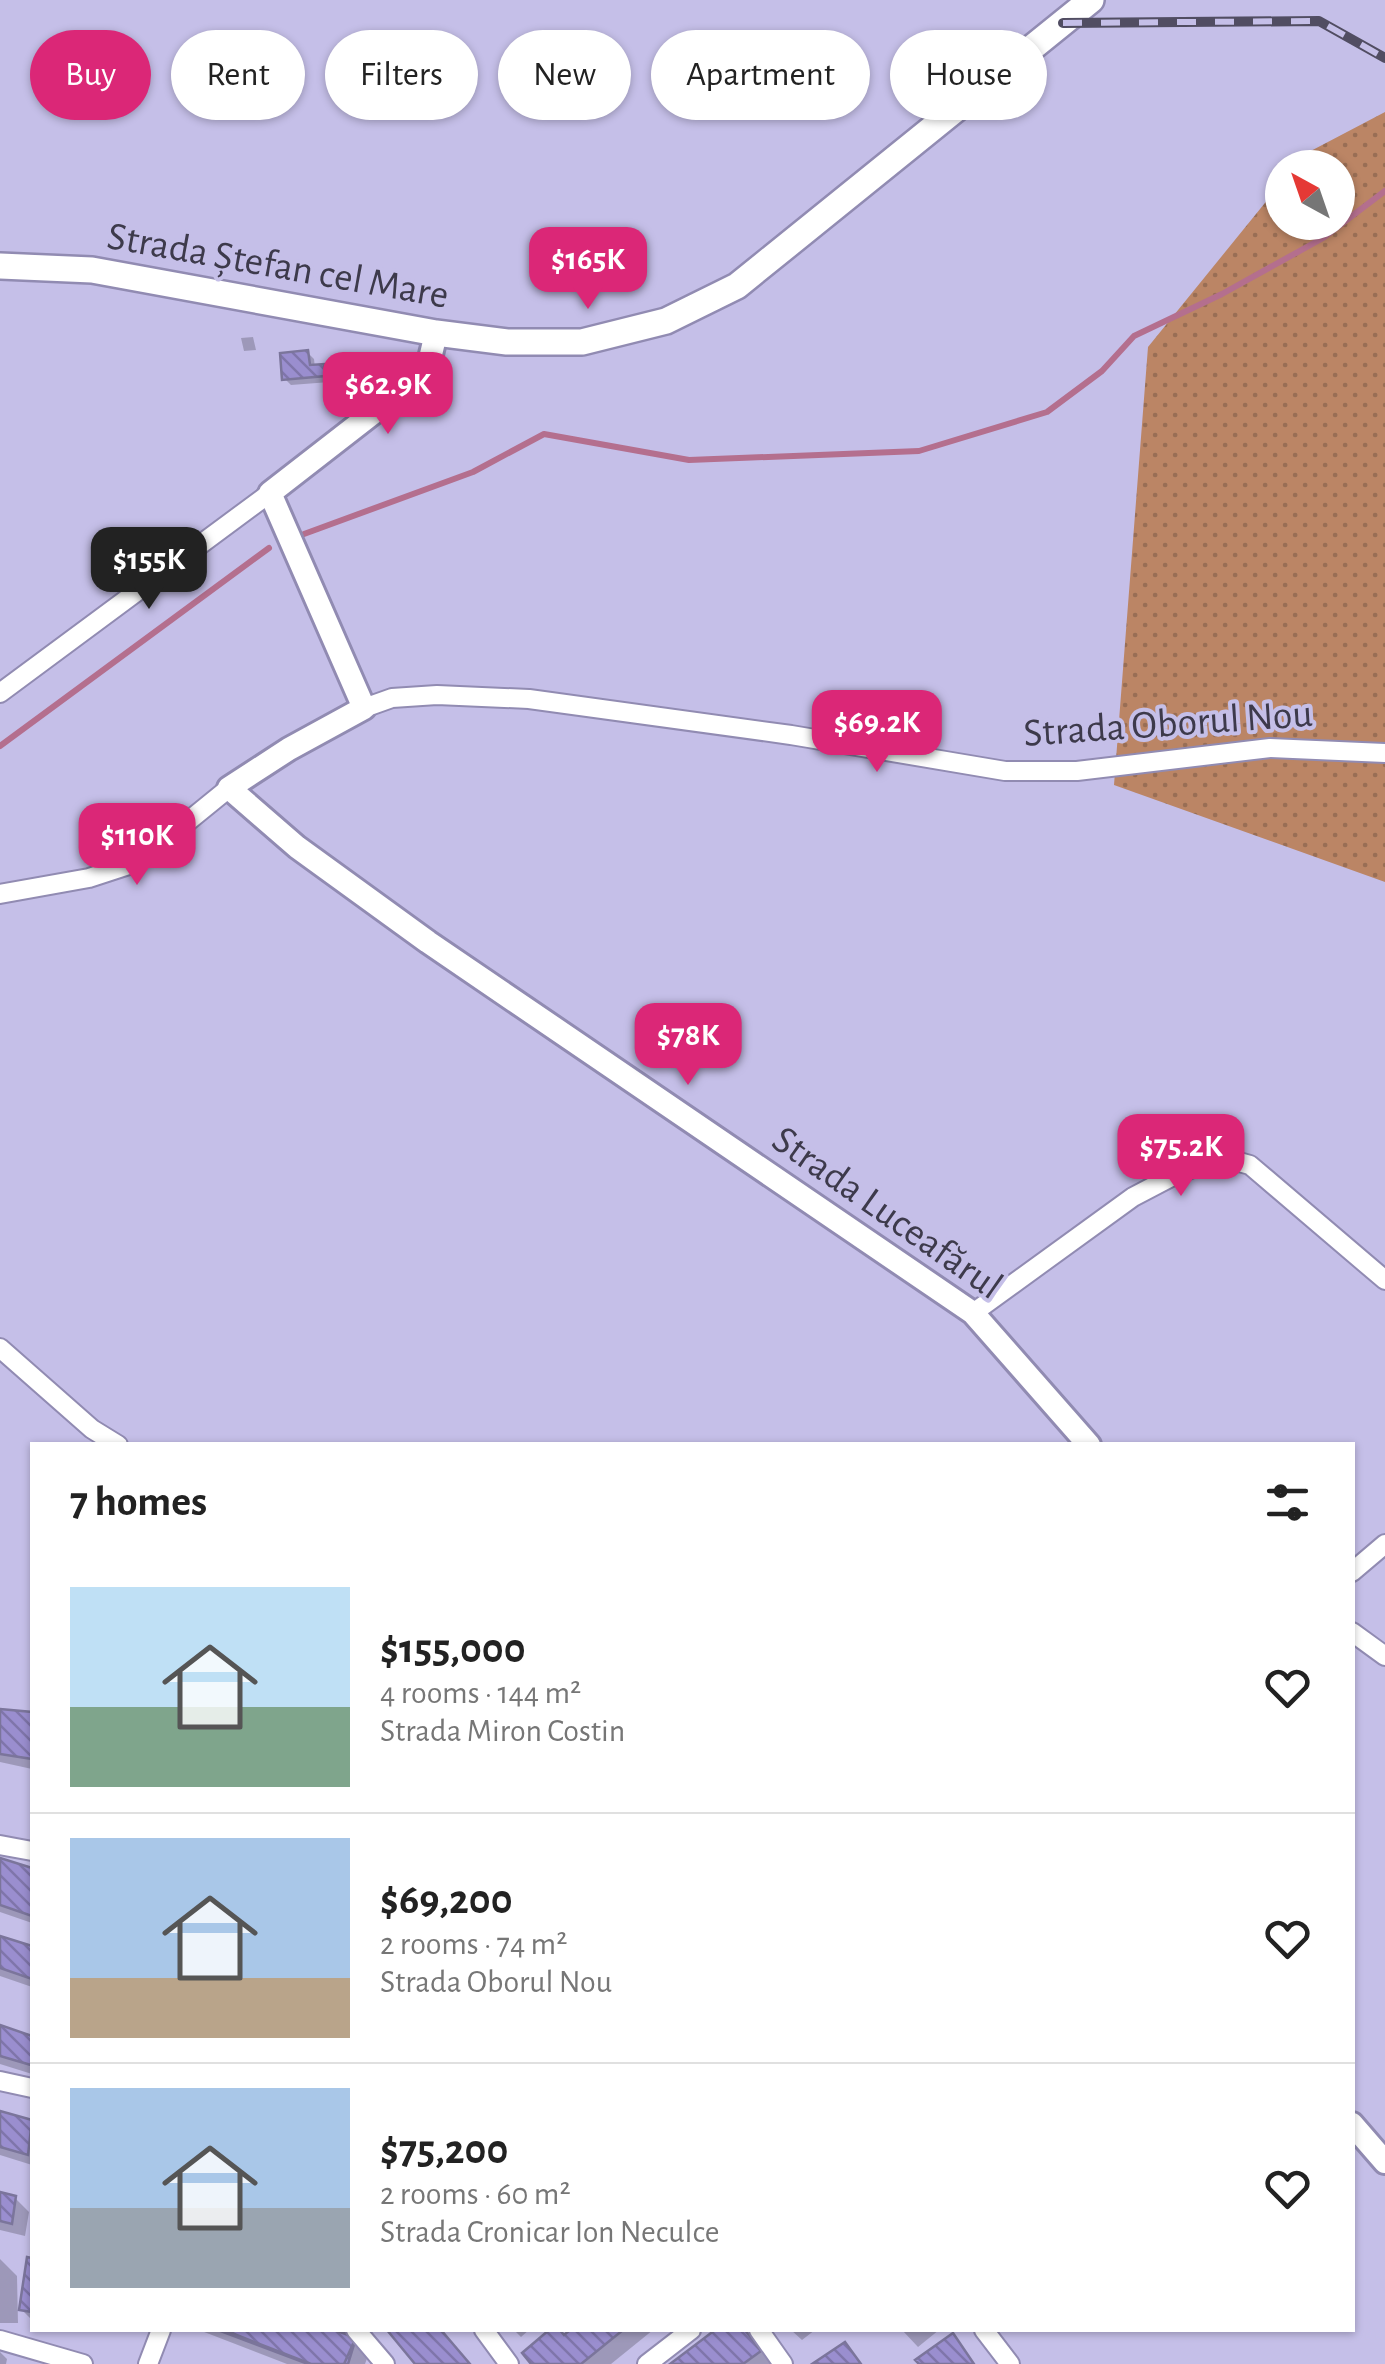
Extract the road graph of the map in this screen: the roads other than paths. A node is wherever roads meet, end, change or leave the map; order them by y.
1 (1091, 0) edge
2 (0, 266) edge
3 (436, 334) junction
4 (270, 493) junction
5 (0, 693) edge
6 (364, 708) junction
7 (1385, 753) edge
8 (229, 788) junction
9 (0, 894) edge
10 (1385, 1280) edge
11 (974, 1313) junction
12 (0, 1348) edge
13 (113, 1442) edge
14 (1086, 1442) edge
15 (1385, 1544) edge
16 (1355, 1569) edge
17 (1355, 1634) edge
18 (1385, 1656) edge
19 (0, 1845) edge
20 (30, 1851) edge
21 (0, 2081) edge
22 (30, 2088) edge
23 (1355, 2127) edge
24 (1385, 2162) edge
25 (160, 2332) edge
26 (358, 2332) edge
27 (485, 2332) edge
28 (688, 2332) edge
29 (760, 2332) edge
30 (986, 2332) edge
31 (0, 2340) edge
32 (83, 2364) edge
33 (148, 2364) edge
34 (385, 2364) edge
35 (508, 2364) edge
36 (647, 2364) edge
37 (783, 2364) edge
38 (1010, 2364) edge

1 - 3 main road, Strada Ștefan cel Mare
2 - 3 main road, Strada Ștefan cel Mare
3 - 4 street
4 - 5 street
4 - 6 street
6 - 7 street, Strada Oborul Nou
6 - 8 street, Strada Oborul Nou
8 - 9 street, Strada Oborul Nou
8 - 11 street, Strada Luceafărul
10 - 11 street
11 - 14 street, Strada Luceafărul
12 - 13 street
15 - 16 street
17 - 18 street
19 - 20 street
21 - 22 street
23 - 24 street
25 - 33 street
26 - 34 street
27 - 35 street
28 - 36 street
29 - 37 street
30 - 38 street
31 - 32 street

